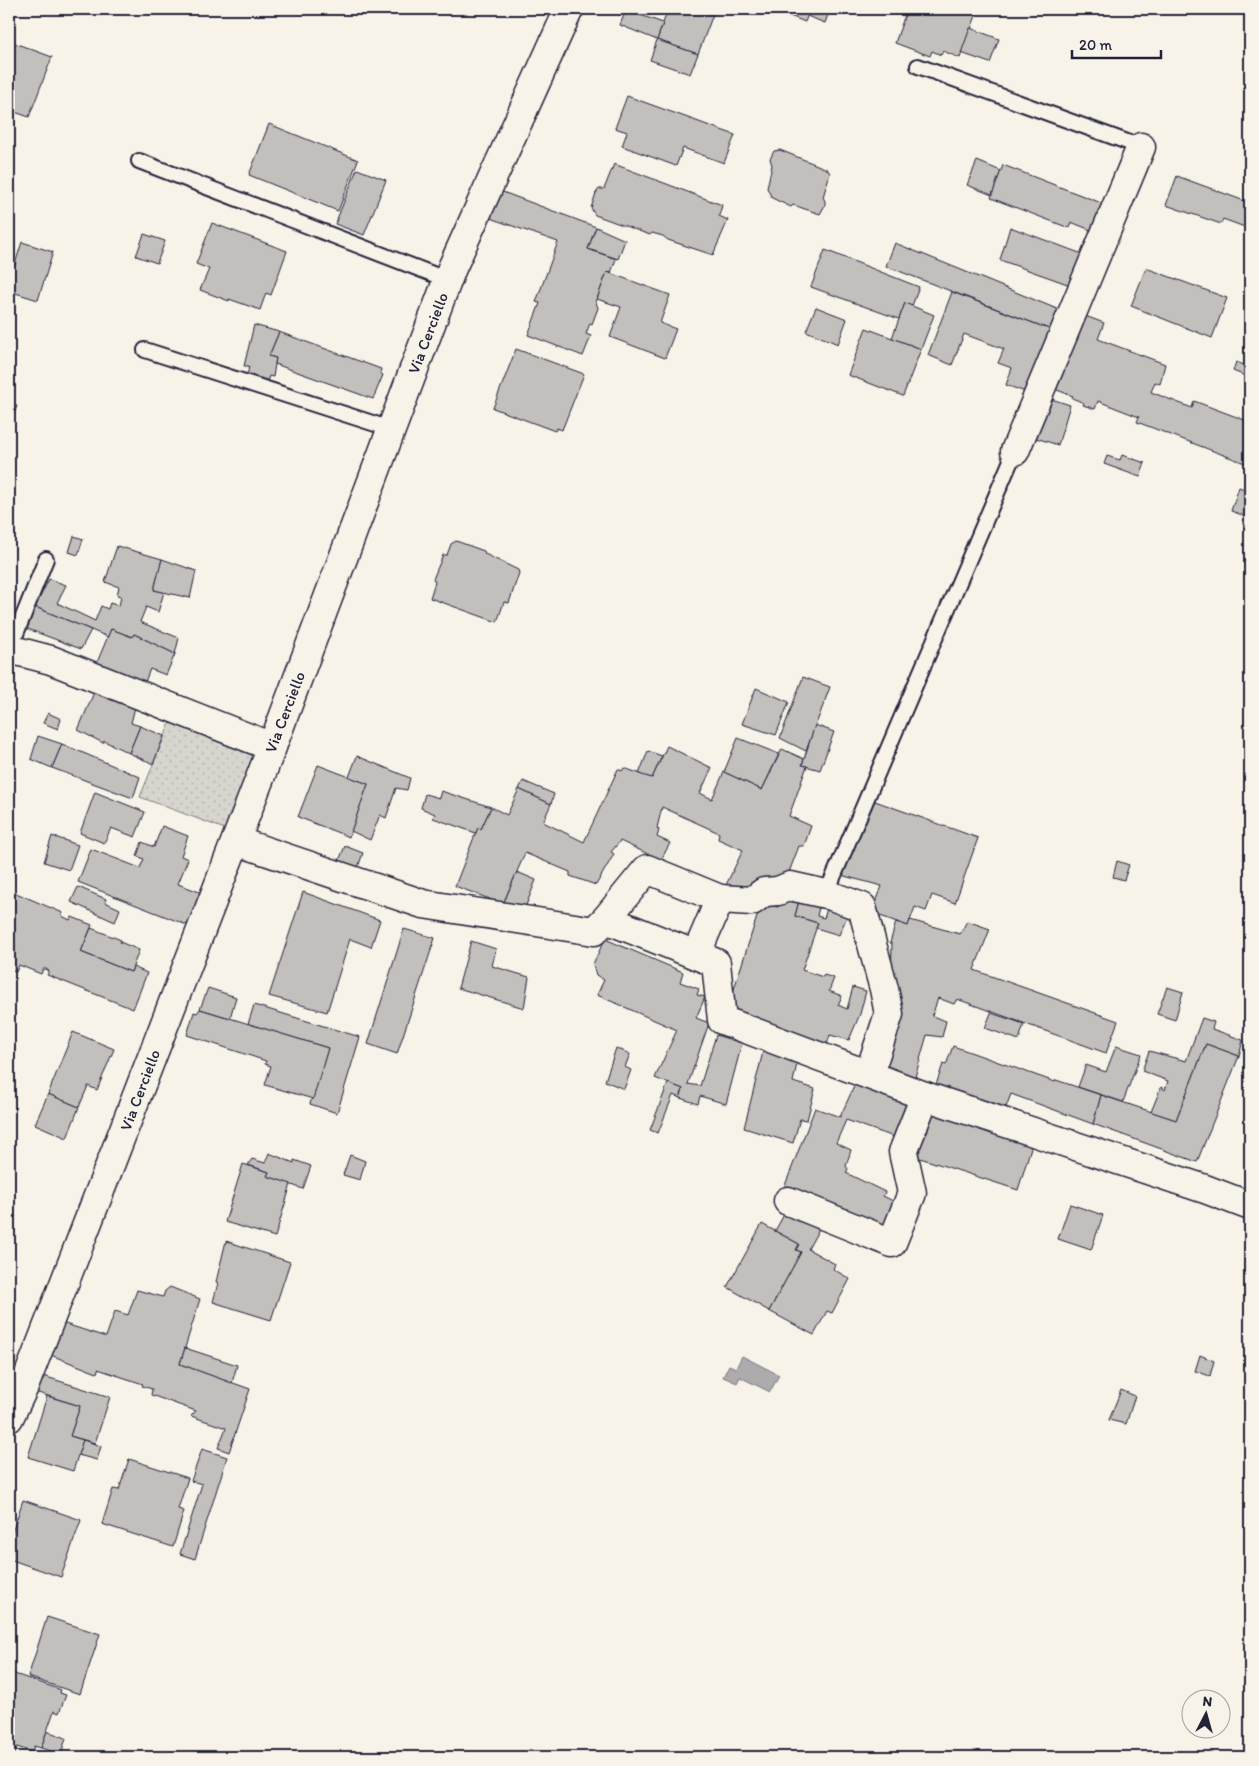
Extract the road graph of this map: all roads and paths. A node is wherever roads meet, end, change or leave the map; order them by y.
1 (569, 9) edge
2 (918, 66) dead end
3 (1141, 147) joint
4 (139, 162) dead end
5 (448, 280) junction
6 (145, 350) dead end
7 (391, 429) junction
8 (1015, 451) joint
9 (46, 559) dead end
10 (9, 649) edge
11 (272, 747) junction
12 (236, 842) junction
13 (826, 894) junction
14 (720, 899) junction
15 (606, 919) junction
16 (696, 955) junction
17 (869, 1074) junction
18 (925, 1096) junction
19 (788, 1201) dead end
20 (1250, 1206) edge
21 (9, 1418) edge

1 - 5 street, Via Cerciello
2 - 3 lane
3 - 8 street
4 - 5 lane
5 - 7 street, Via Cerciello
6 - 7 lane
7 - 11 street, Via Cerciello
8 - 13 lane
9 - 10 lane
10 - 11 street
11 - 12 street, Via Cerciello
12 - 15 street
12 - 21 street, Via Cerciello
13 - 14 street
13 - 17 street
14 - 15 street
14 - 16 street
15 - 16 street
16 - 17 street
17 - 18 street
18 - 19 street
18 - 20 street

